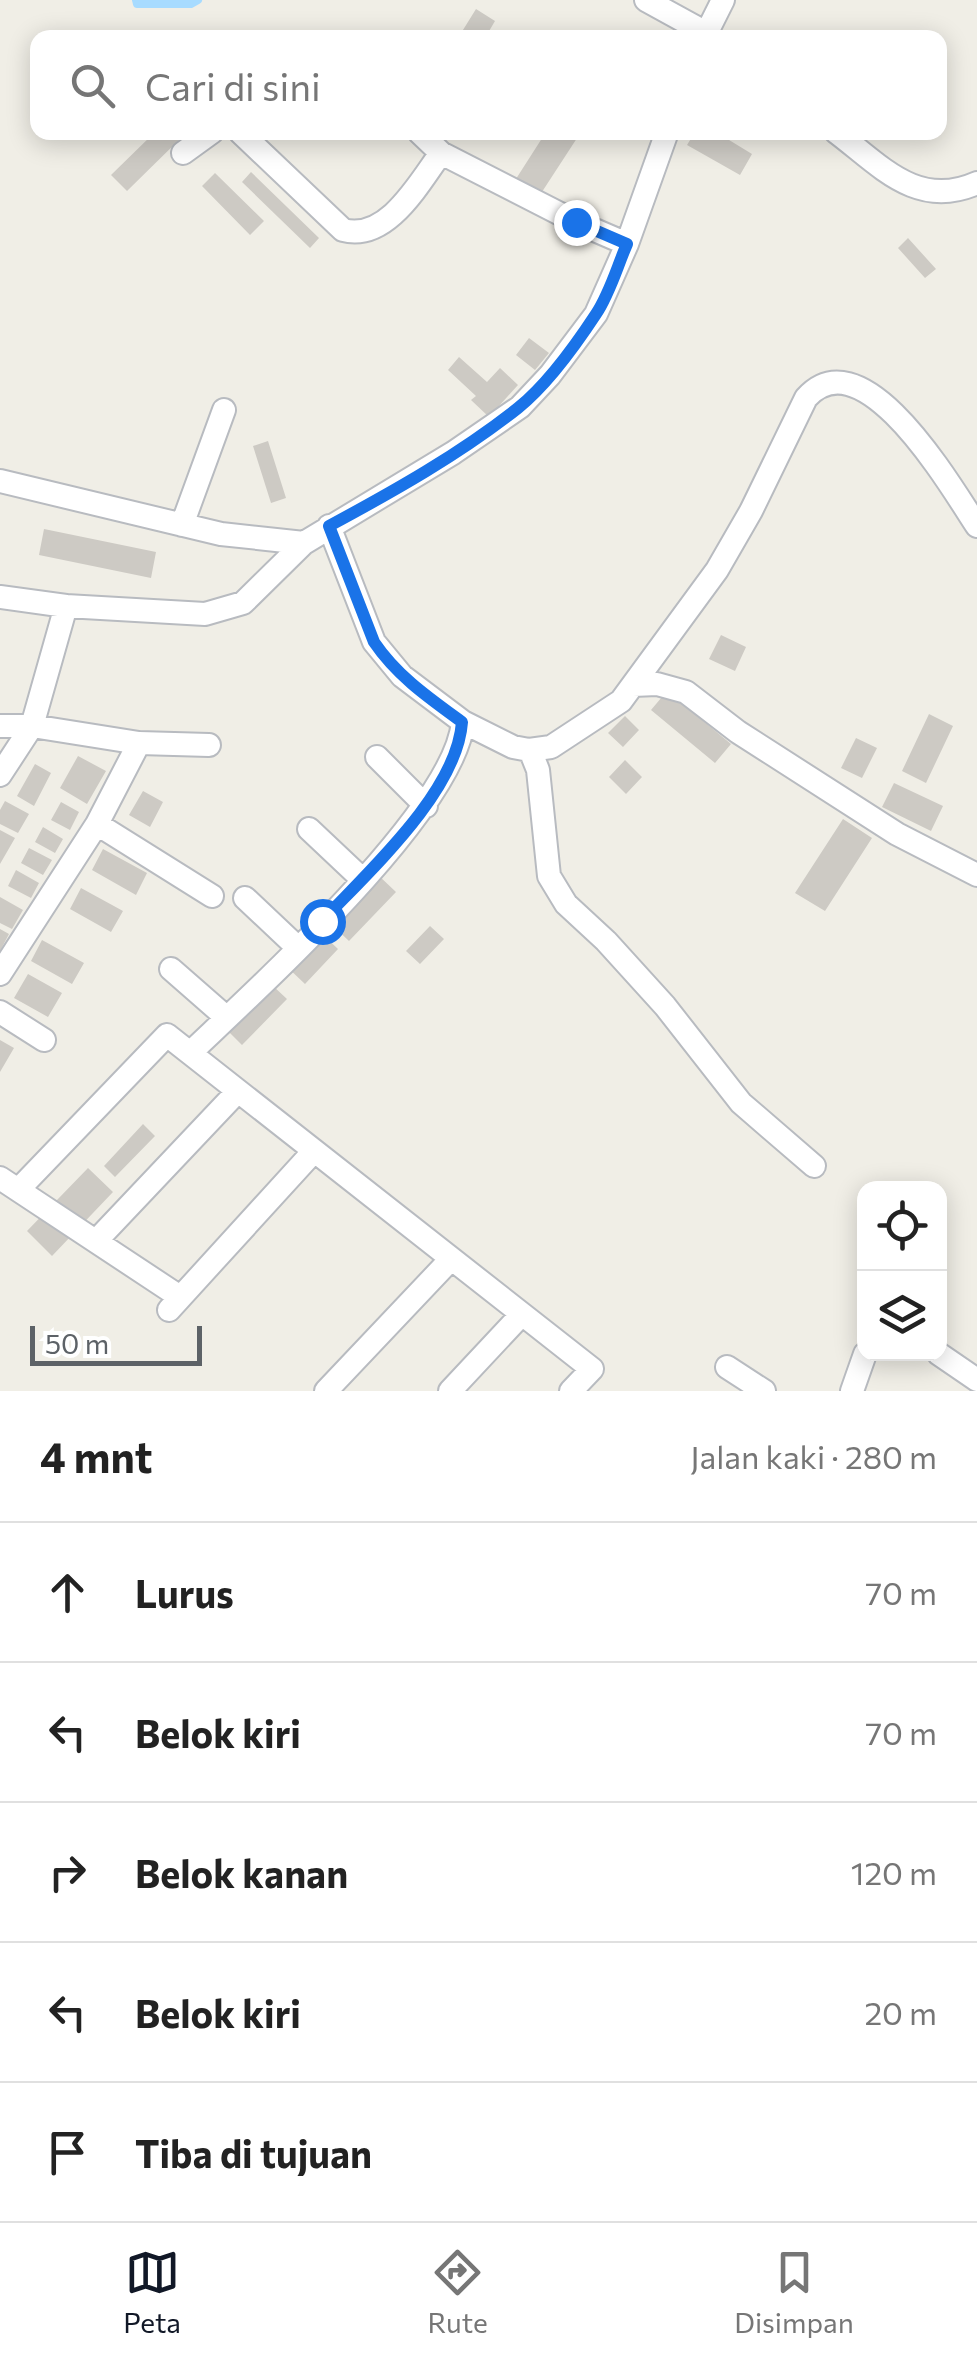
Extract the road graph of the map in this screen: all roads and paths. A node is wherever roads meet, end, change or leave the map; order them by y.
1 (646, 0) edge
2 (723, 0) edge
3 (697, 30) edge
4 (708, 30) edge
5 (201, 140) edge
6 (248, 140) edge
7 (428, 140) edge
8 (664, 140) edge
9 (847, 140) edge
10 (183, 153) dead end
11 (441, 153) junction
12 (977, 184) edge
13 (627, 244) junction
14 (224, 410) dead end
15 (0, 481) edge
16 (182, 525) junction
17 (329, 526) junction
18 (977, 526) edge
19 (304, 543) junction
20 (0, 597) edge
21 (66, 606) junction
22 (633, 685) junction
23 (462, 722) junction
24 (0, 726) edge
25 (32, 726) junction
26 (139, 744) junction
27 (210, 746) dead end
28 (534, 750) junction
29 (378, 758) dead end
30 (0, 775) edge
31 (426, 806) junction
32 (97, 824) junction
33 (309, 829) dead end
34 (977, 875) edge
35 (362, 878) junction
36 (212, 896) dead end
37 (246, 898) dead end
38 (298, 947) junction
39 (171, 968) dead end
40 (0, 974) edge
41 (0, 1012) edge
42 (226, 1018) junction
43 (44, 1040) dead end
44 (190, 1053) junction
45 (238, 1091) junction
46 (314, 1151) junction
47 (814, 1166) dead end
48 (9, 1184) edge
49 (96, 1241) junction
50 (452, 1259) junction
51 (522, 1314) junction
52 (947, 1359) edge
53 (863, 1361) edge
54 (726, 1367) dead end
55 (977, 1380) edge
56 (326, 1391) edge
57 (450, 1391) edge
58 (572, 1391) edge
59 (764, 1391) edge
60 (852, 1391) edge

1 - 3 street
2 - 4 street
5 - 10 street
6 - 11 street
7 - 11 street
8 - 13 street
9 - 12 street
11 - 13 street
13 - 17 street
14 - 16 street
15 - 16 street
16 - 19 street
17 - 19 street
17 - 23 street
18 - 22 street
19 - 21 street
20 - 21 street
21 - 25 street
22 - 28 street
22 - 34 street
23 - 28 street
23 - 31 street
24 - 25 street
25 - 26 street
25 - 30 street
26 - 27 street
26 - 32 street
28 - 47 street
29 - 31 street
31 - 35 street
32 - 36 street
32 - 40 street
33 - 35 street
35 - 38 street
37 - 38 street
38 - 42 street
39 - 42 street
41 - 43 street
42 - 44 street
44 - 45 street
44 - 48 street
45 - 46 street
45 - 49 street
46 - 49 street
46 - 50 street
48 - 49 street
50 - 51 street
50 - 56 street
51 - 57 street
51 - 58 street
52 - 55 street
53 - 60 street
54 - 59 street

